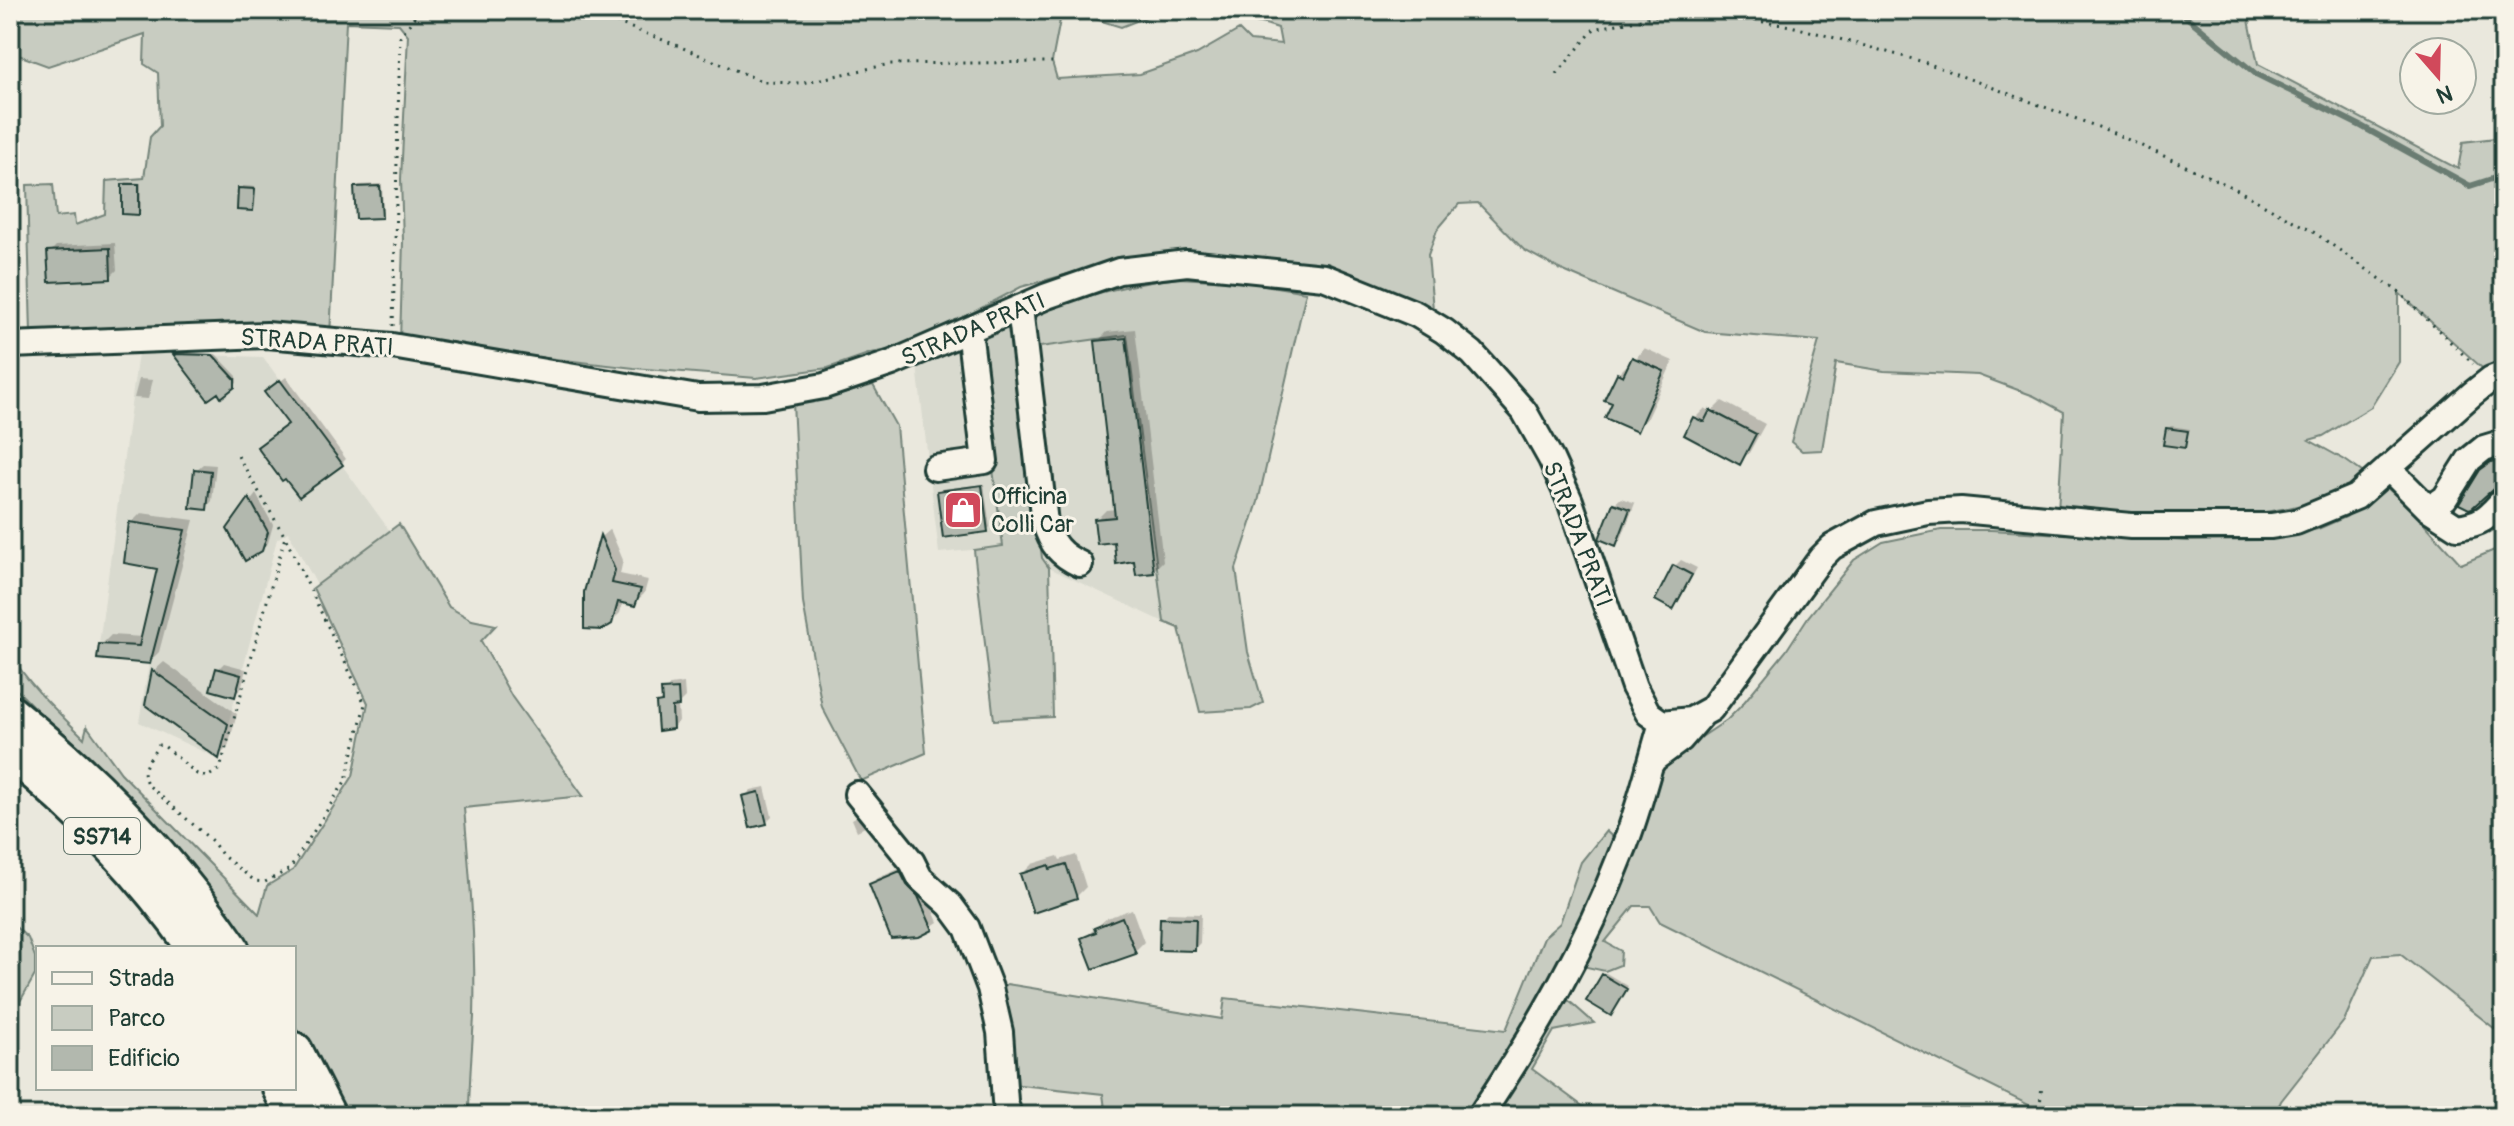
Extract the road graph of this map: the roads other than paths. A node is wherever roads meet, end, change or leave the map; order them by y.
1 (1020, 308) junction
2 (969, 330) junction
3 (10, 345) edge
4 (2497, 377) edge
5 (2504, 442) edge
6 (935, 468) dead end
7 (2388, 468) junction
8 (2504, 499) edge
9 (2429, 509) junction
10 (1080, 564) dead end
11 (1634, 687) junction
12 (10, 692) edge
13 (10, 714) edge
14 (1702, 716) junction
15 (1662, 723) junction
16 (10, 751) edge
17 (61, 756) junction
18 (1649, 767) junction
19 (857, 794) dead end
20 (194, 946) edge
21 (229, 946) edge
22 (296, 1055) edge
23 (282, 1090) edge
24 (295, 1116) edge
25 (327, 1116) edge
26 (1009, 1116) edge
27 (1480, 1116) edge

1 - 2 street, STRADA PRATI
1 - 10 street
1 - 11 street, STRADA PRATI
2 - 3 street, STRADA PRATI
2 - 6 street
4 - 7 street
5 - 9 street
7 - 9 street
7 - 14 street
8 - 9 street
11 - 15 street, STRADA PRATI
11 - 18 street
12 - 17 highway
13 - 17 highway, SS714
14 - 15 street
14 - 18 street
15 - 18 street
16 - 20 highway, SS714
17 - 21 highway, SS714
18 - 27 street
19 - 26 street
22 - 25 highway
23 - 24 highway

